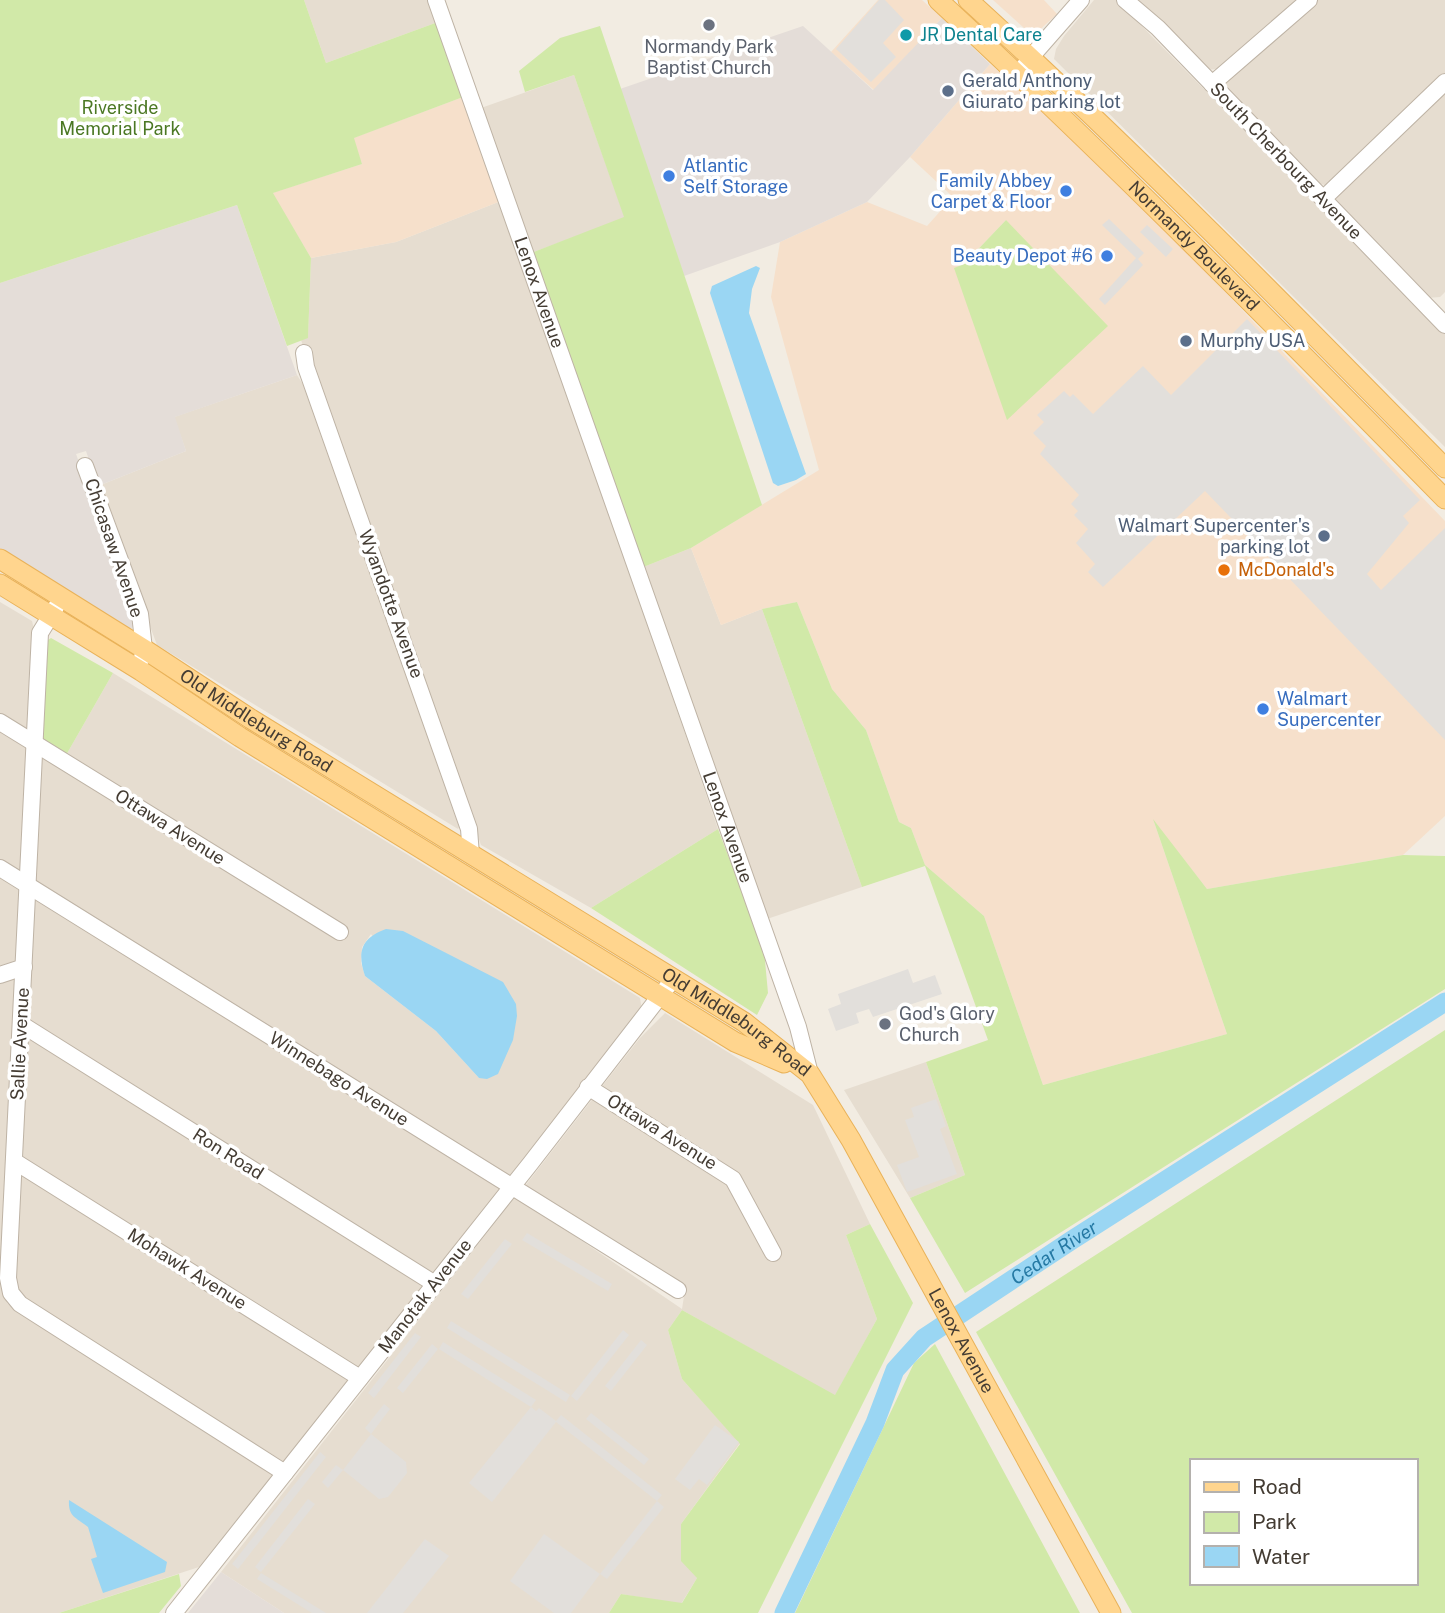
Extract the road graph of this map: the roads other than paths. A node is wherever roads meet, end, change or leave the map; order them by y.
1 (436, 0) edge
2 (938, 0) edge
3 (968, 0) edge
4 (1081, 0) edge
5 (1125, 0) edge
6 (1309, 0) edge
7 (1031, 57) junction
8 (1018, 75) junction
9 (1445, 82) edge
10 (1212, 85) junction
11 (1323, 199) junction
12 (1439, 307) edge
13 (1445, 325) edge
14 (304, 354) dead end
15 (85, 466) dead end
16 (1445, 468) edge
17 (1445, 499) edge
18 (0, 559) edge
19 (0, 584) edge
20 (62, 599) junction
21 (50, 616) junction
22 (144, 649) junction
23 (141, 671) junction
24 (0, 722) edge
25 (33, 743) junction
26 (330, 766) junction
27 (319, 784) junction
28 (471, 855) junction
29 (0, 868) edge
30 (472, 879) junction
31 (27, 885) junction
32 (340, 932) dead end
33 (23, 967) junction
34 (0, 975) edge
35 (674, 978) junction
36 (661, 995) junction
37 (21, 1024) junction
38 (810, 1074) junction
39 (588, 1087) junction
40 (14, 1161) junction
41 (512, 1186) junction
42 (774, 1254) dead end
43 (435, 1284) junction
44 (678, 1290) dead end
45 (360, 1378) junction
46 (285, 1473) junction
47 (174, 1613) edge
48 (1111, 1613) edge

1 - 38 street, Lenox Avenue
2 - 8 main road, Normandy Boulevard
3 - 7 main road, Normandy Boulevard
4 - 7 street
5 - 10 street, South Cherbourg Avenue
6 - 10 street
7 - 8 street
7 - 16 main road, Normandy Boulevard
8 - 17 main road, Normandy Boulevard
9 - 11 street
10 - 11 street, South Cherbourg Avenue
11 - 12 street, South Cherbourg Avenue
12 - 13 street, South Cherbourg Avenue
14 - 28 street, Wyandotte Avenue
15 - 22 street, Chicasaw Avenue
18 - 20 main road, Old Middleburg Road
19 - 21 main road, Old Middleburg Road
20 - 21 street, Sallie Avenue
20 - 22 main road, Old Middleburg Road
21 - 23 main road, Old Middleburg Road
21 - 25 street, Sallie Avenue
22 - 23 street, Chicasaw Avenue
22 - 26 main road, Old Middleburg Road
23 - 27 main road, Old Middleburg Road
24 - 25 street, Ottawa Avenue
25 - 31 street, Sallie Avenue
25 - 32 street, Ottawa Avenue
26 - 27 main road
26 - 28 main road, Old Middleburg Road
27 - 30 main road, Old Middleburg Road
28 - 30 main road
28 - 35 main road, Old Middleburg Road
29 - 31 street, Winnebago Avenue
30 - 36 main road, Old Middleburg Road
31 - 33 street, Sallie Avenue
31 - 41 street, Winnebago Avenue
33 - 34 street
33 - 37 street, Sallie Avenue
35 - 36 street, Manotak Avenue
35 - 38 main road, Old Middleburg Road
36 - 38 main road, Old Middleburg Road
36 - 39 street, Manotak Avenue
37 - 40 street, Sallie Avenue
37 - 43 street, Ron Road
38 - 48 main road, Lenox Avenue
39 - 41 street, Manotak Avenue
39 - 42 street, Ottawa Avenue
40 - 45 street, Mohawk Avenue
40 - 46 street, Sallie Avenue
41 - 43 street, Manotak Avenue
41 - 44 street, Winnebago Avenue
43 - 45 street, Manotak Avenue
45 - 46 street, Manotak Avenue
46 - 47 street, Manotak Avenue

